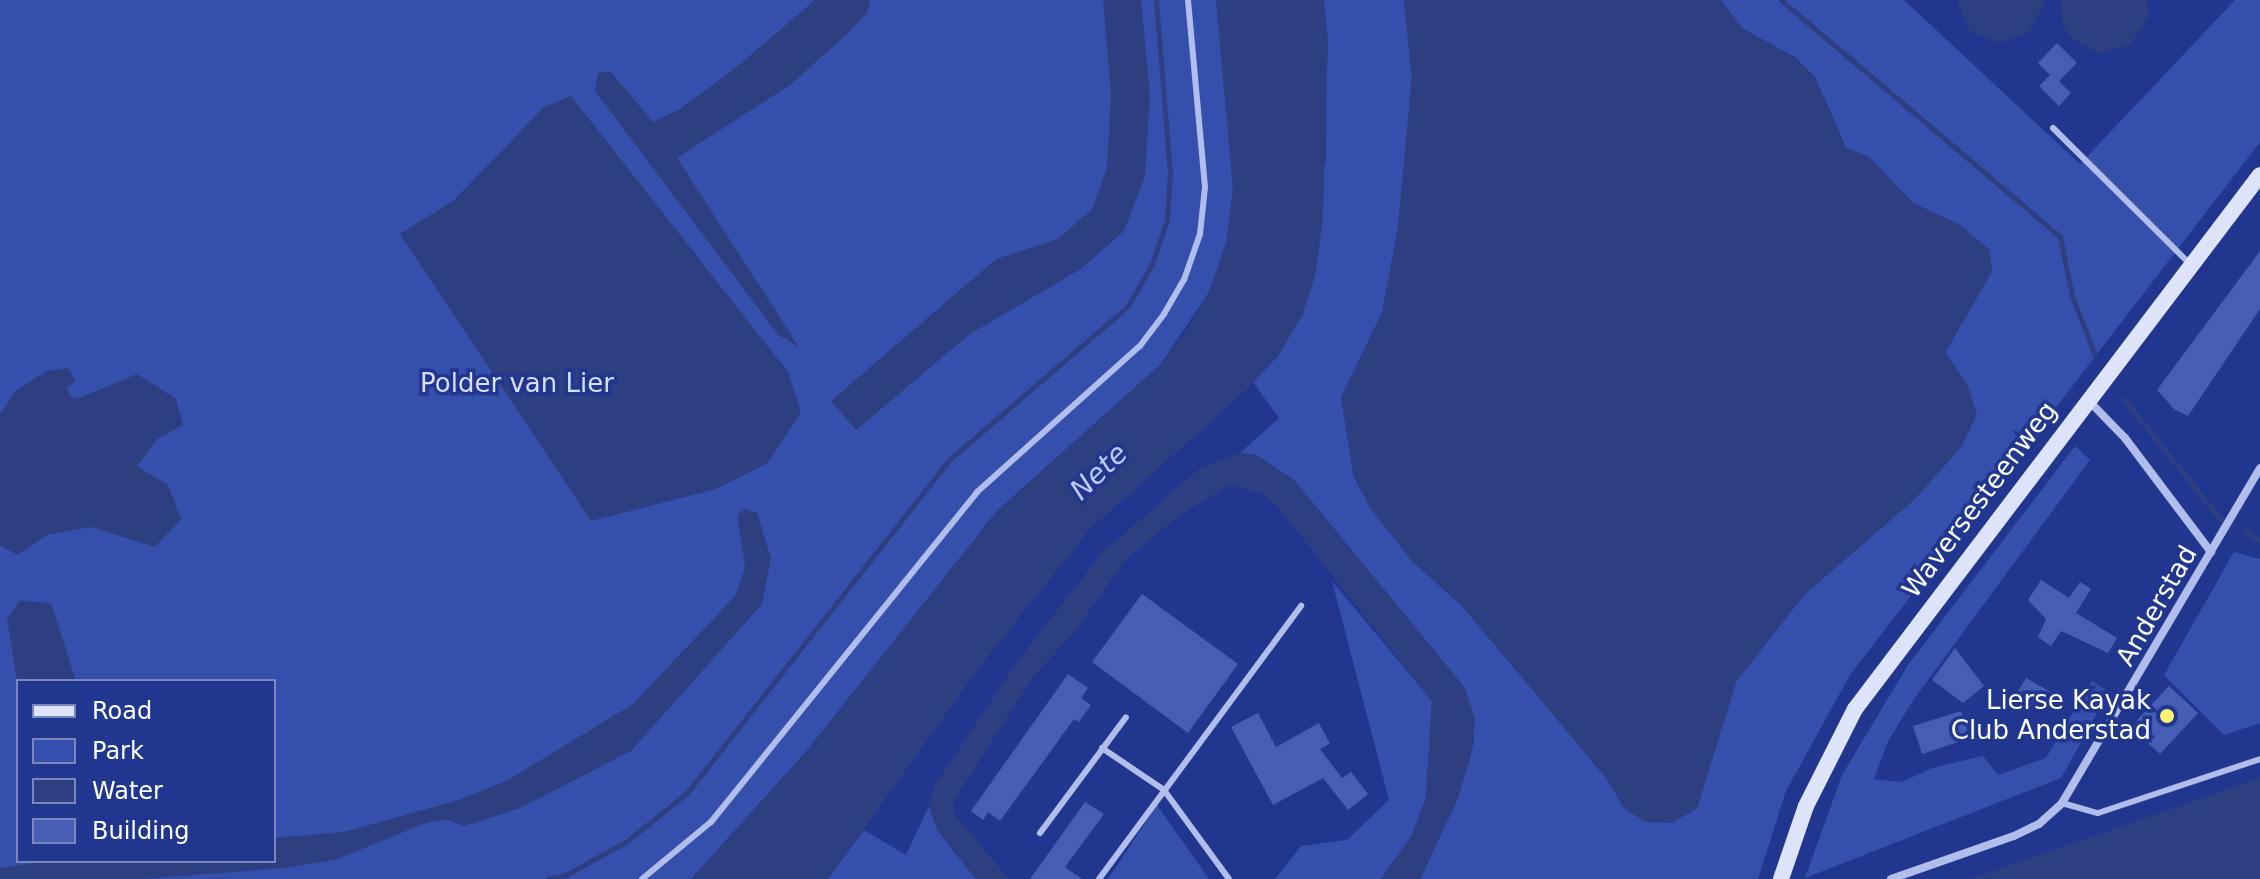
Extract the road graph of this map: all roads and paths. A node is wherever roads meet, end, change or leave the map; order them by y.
1 (1188, 0) edge
2 (2053, 128) dead end
3 (2260, 175) edge
4 (2191, 265) junction
5 (2088, 400) junction
6 (2260, 468) edge
7 (2211, 552) junction
8 (1301, 606) dead end
9 (1126, 717) dead end
10 (1102, 748) junction
11 (2260, 759) edge
12 (1164, 790) junction
13 (2062, 803) junction
14 (1040, 833) dead end
15 (642, 879) edge
16 (1099, 879) edge
17 (1229, 879) edge
18 (1781, 879) edge
19 (1891, 879) edge

1 - 15 lane
2 - 4 lane
3 - 4 main road, Waversesteenweg
4 - 5 main road, Waversesteenweg
5 - 7 street
5 - 18 main road, Waversesteenweg
6 - 7 street, Anderstad
7 - 13 street, Anderstad
8 - 12 lane
9 - 10 lane
10 - 12 lane
10 - 14 lane
11 - 13 lane
12 - 16 lane
12 - 17 lane
13 - 19 street

